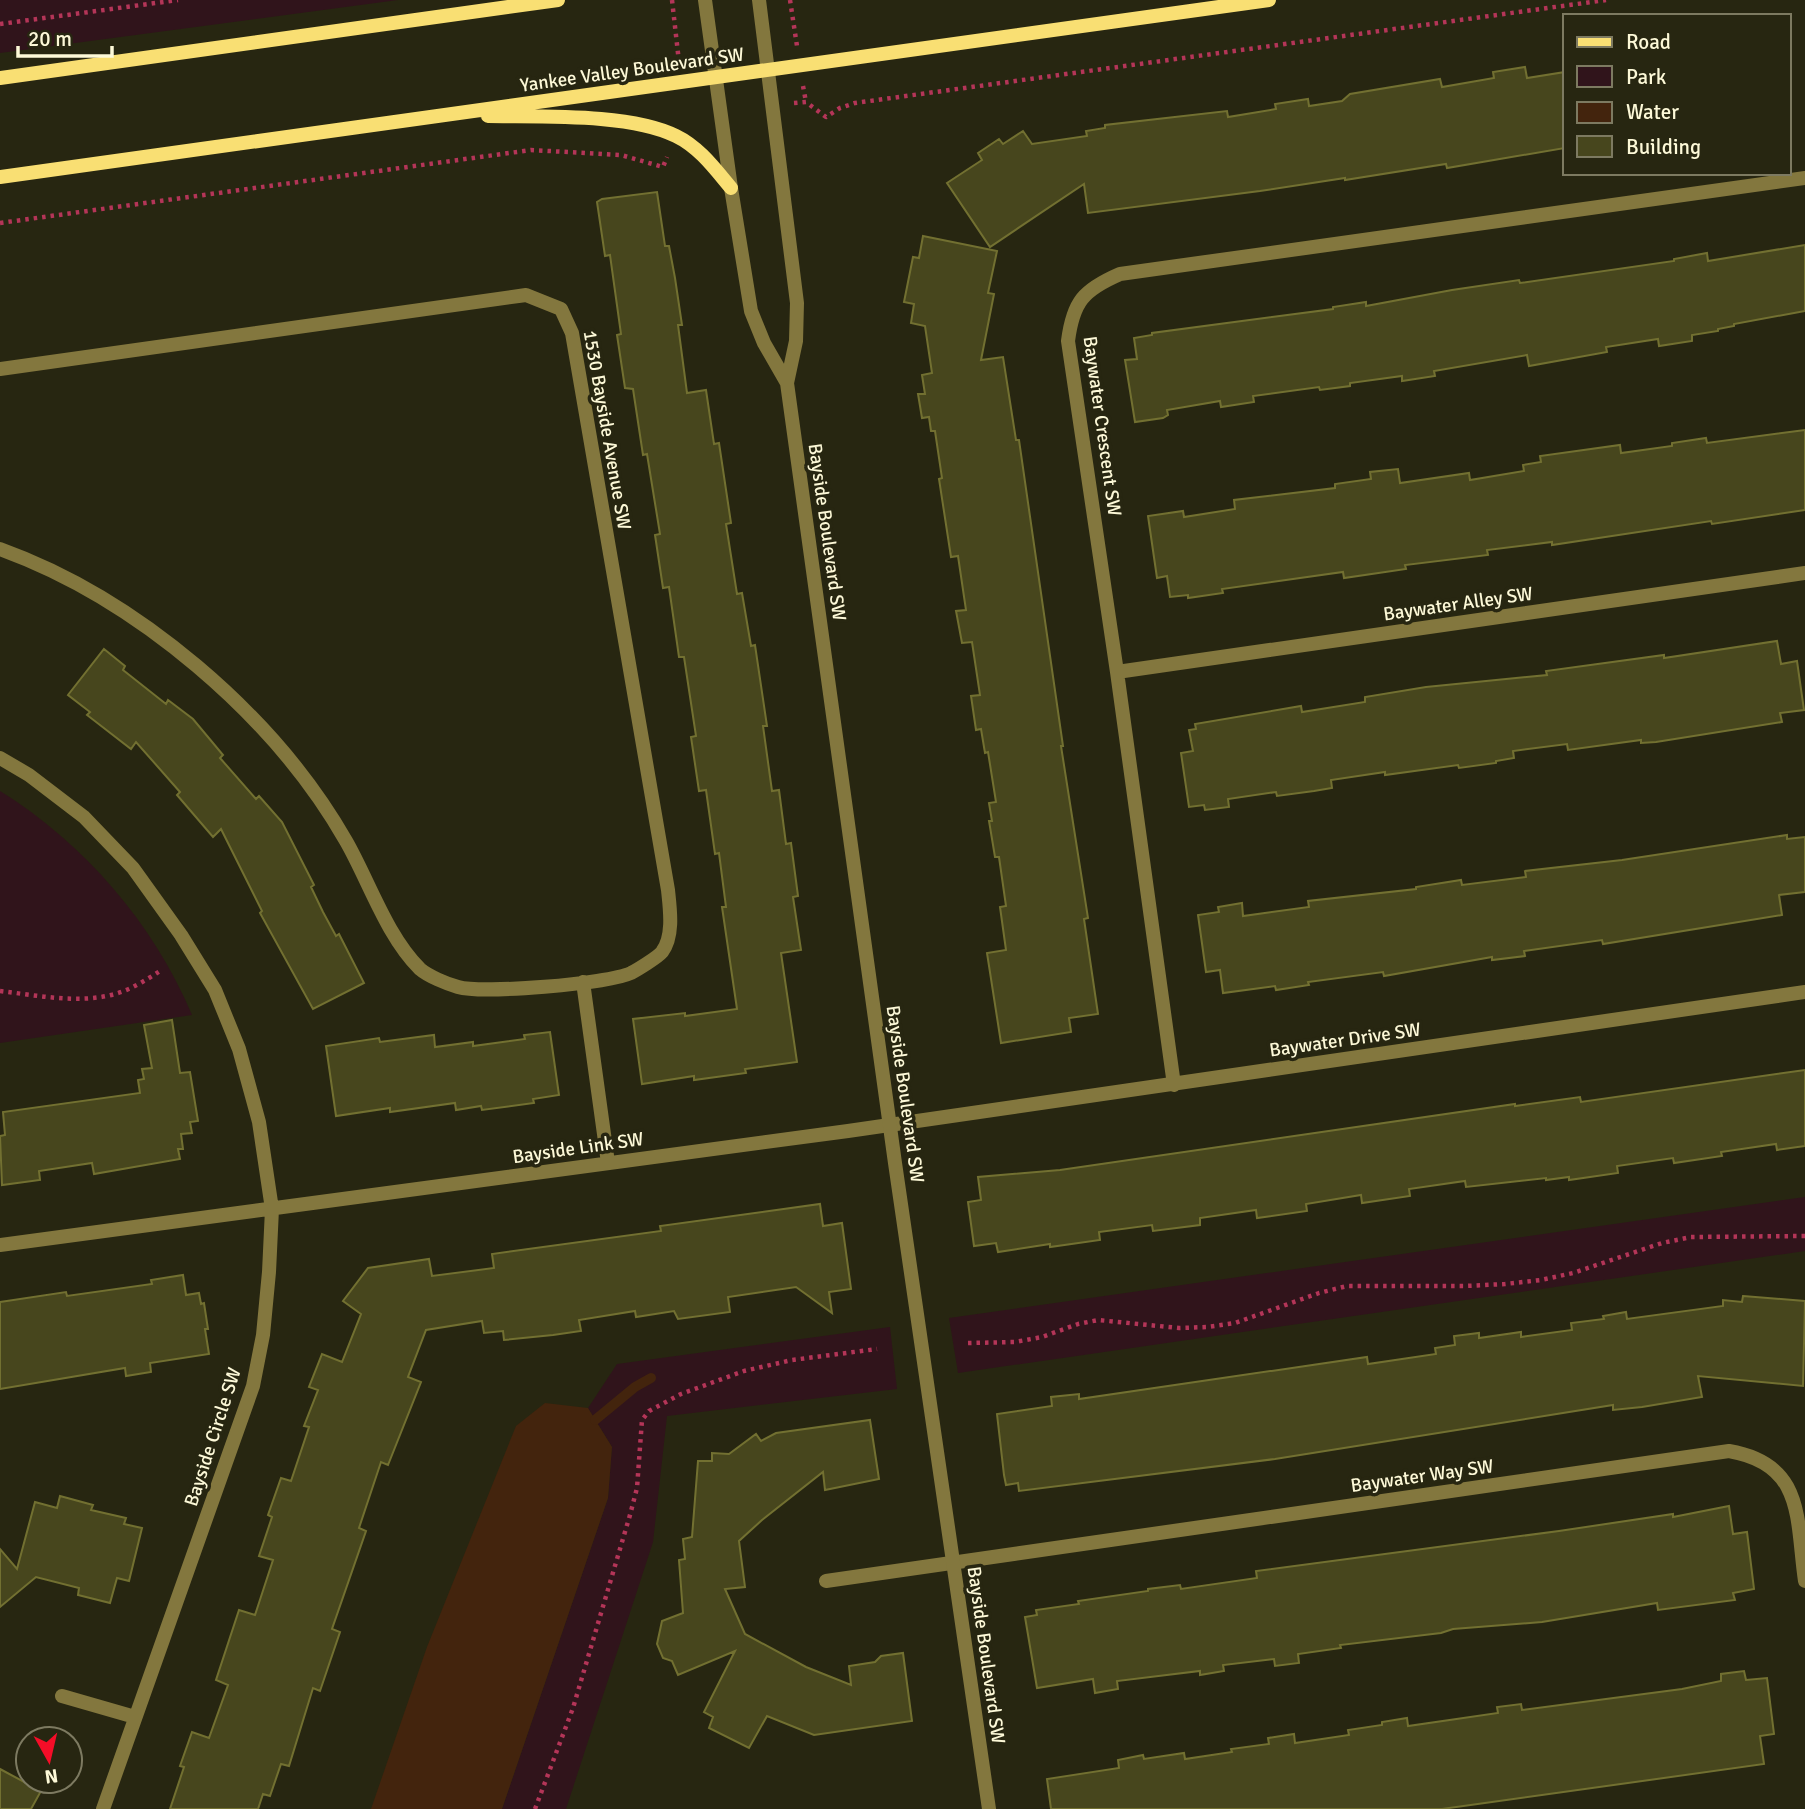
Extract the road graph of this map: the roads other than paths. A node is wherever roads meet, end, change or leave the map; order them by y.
1 (558, 0) edge
2 (705, 0) edge
3 (759, 0) edge
4 (1269, 0) edge
5 (768, 70) junction
6 (716, 77) junction
7 (0, 78) edge
8 (445, 115) junction
9 (0, 177) edge
10 (1805, 177) edge
11 (731, 188) junction
12 (0, 369) edge
13 (787, 383) junction
14 (0, 549) edge
15 (1805, 573) edge
16 (1117, 672) junction
17 (0, 758) edge
18 (583, 982) junction
19 (1805, 992) edge
20 (1174, 1085) junction
21 (890, 1125) junction
22 (608, 1163) junction
23 (272, 1209) junction
24 (0, 1245) edge
25 (953, 1564) junction
26 (826, 1581) dead end
27 (1805, 1581) edge
28 (62, 1696) dead end
29 (135, 1717) junction
30 (103, 1809) edge
31 (989, 1809) edge

1 - 7 main road
2 - 6 street, Bayside Boulevard SW
3 - 5 street, Bayside Boulevard SW
4 - 5 main road, Yankee Valley Boulevard SW
5 - 6 main road, Yankee Valley Boulevard SW
5 - 13 street, Bayside Boulevard SW
6 - 8 main road, Yankee Valley Boulevard SW
6 - 11 street, Bayside Boulevard SW
8 - 9 main road, Yankee Valley Boulevard SW
8 - 11 main road
10 - 16 street, Baywater Crescent SW
11 - 13 street, Bayside Boulevard SW
12 - 18 street, 1530 Bayside Avenue SW
13 - 21 street, Bayside Boulevard SW
14 - 18 street, 1530 Bayside Avenue SW
15 - 16 street, Baywater Alley SW
16 - 20 street, Baywater Crescent SW
17 - 23 street, Bayside Circle SW
18 - 22 street
19 - 20 street, Baywater Drive SW
20 - 21 street, Baywater Drive SW
21 - 22 street, Bayside Link SW
21 - 25 street, Bayside Boulevard SW
22 - 23 street, Bayside Link SW
23 - 24 street
23 - 29 street, Bayside Circle SW
25 - 26 street, Baywater Way SW
25 - 27 street, Baywater Way SW
25 - 31 street, Bayside Boulevard SW
28 - 29 street
29 - 30 street, Bayside Circle SW

